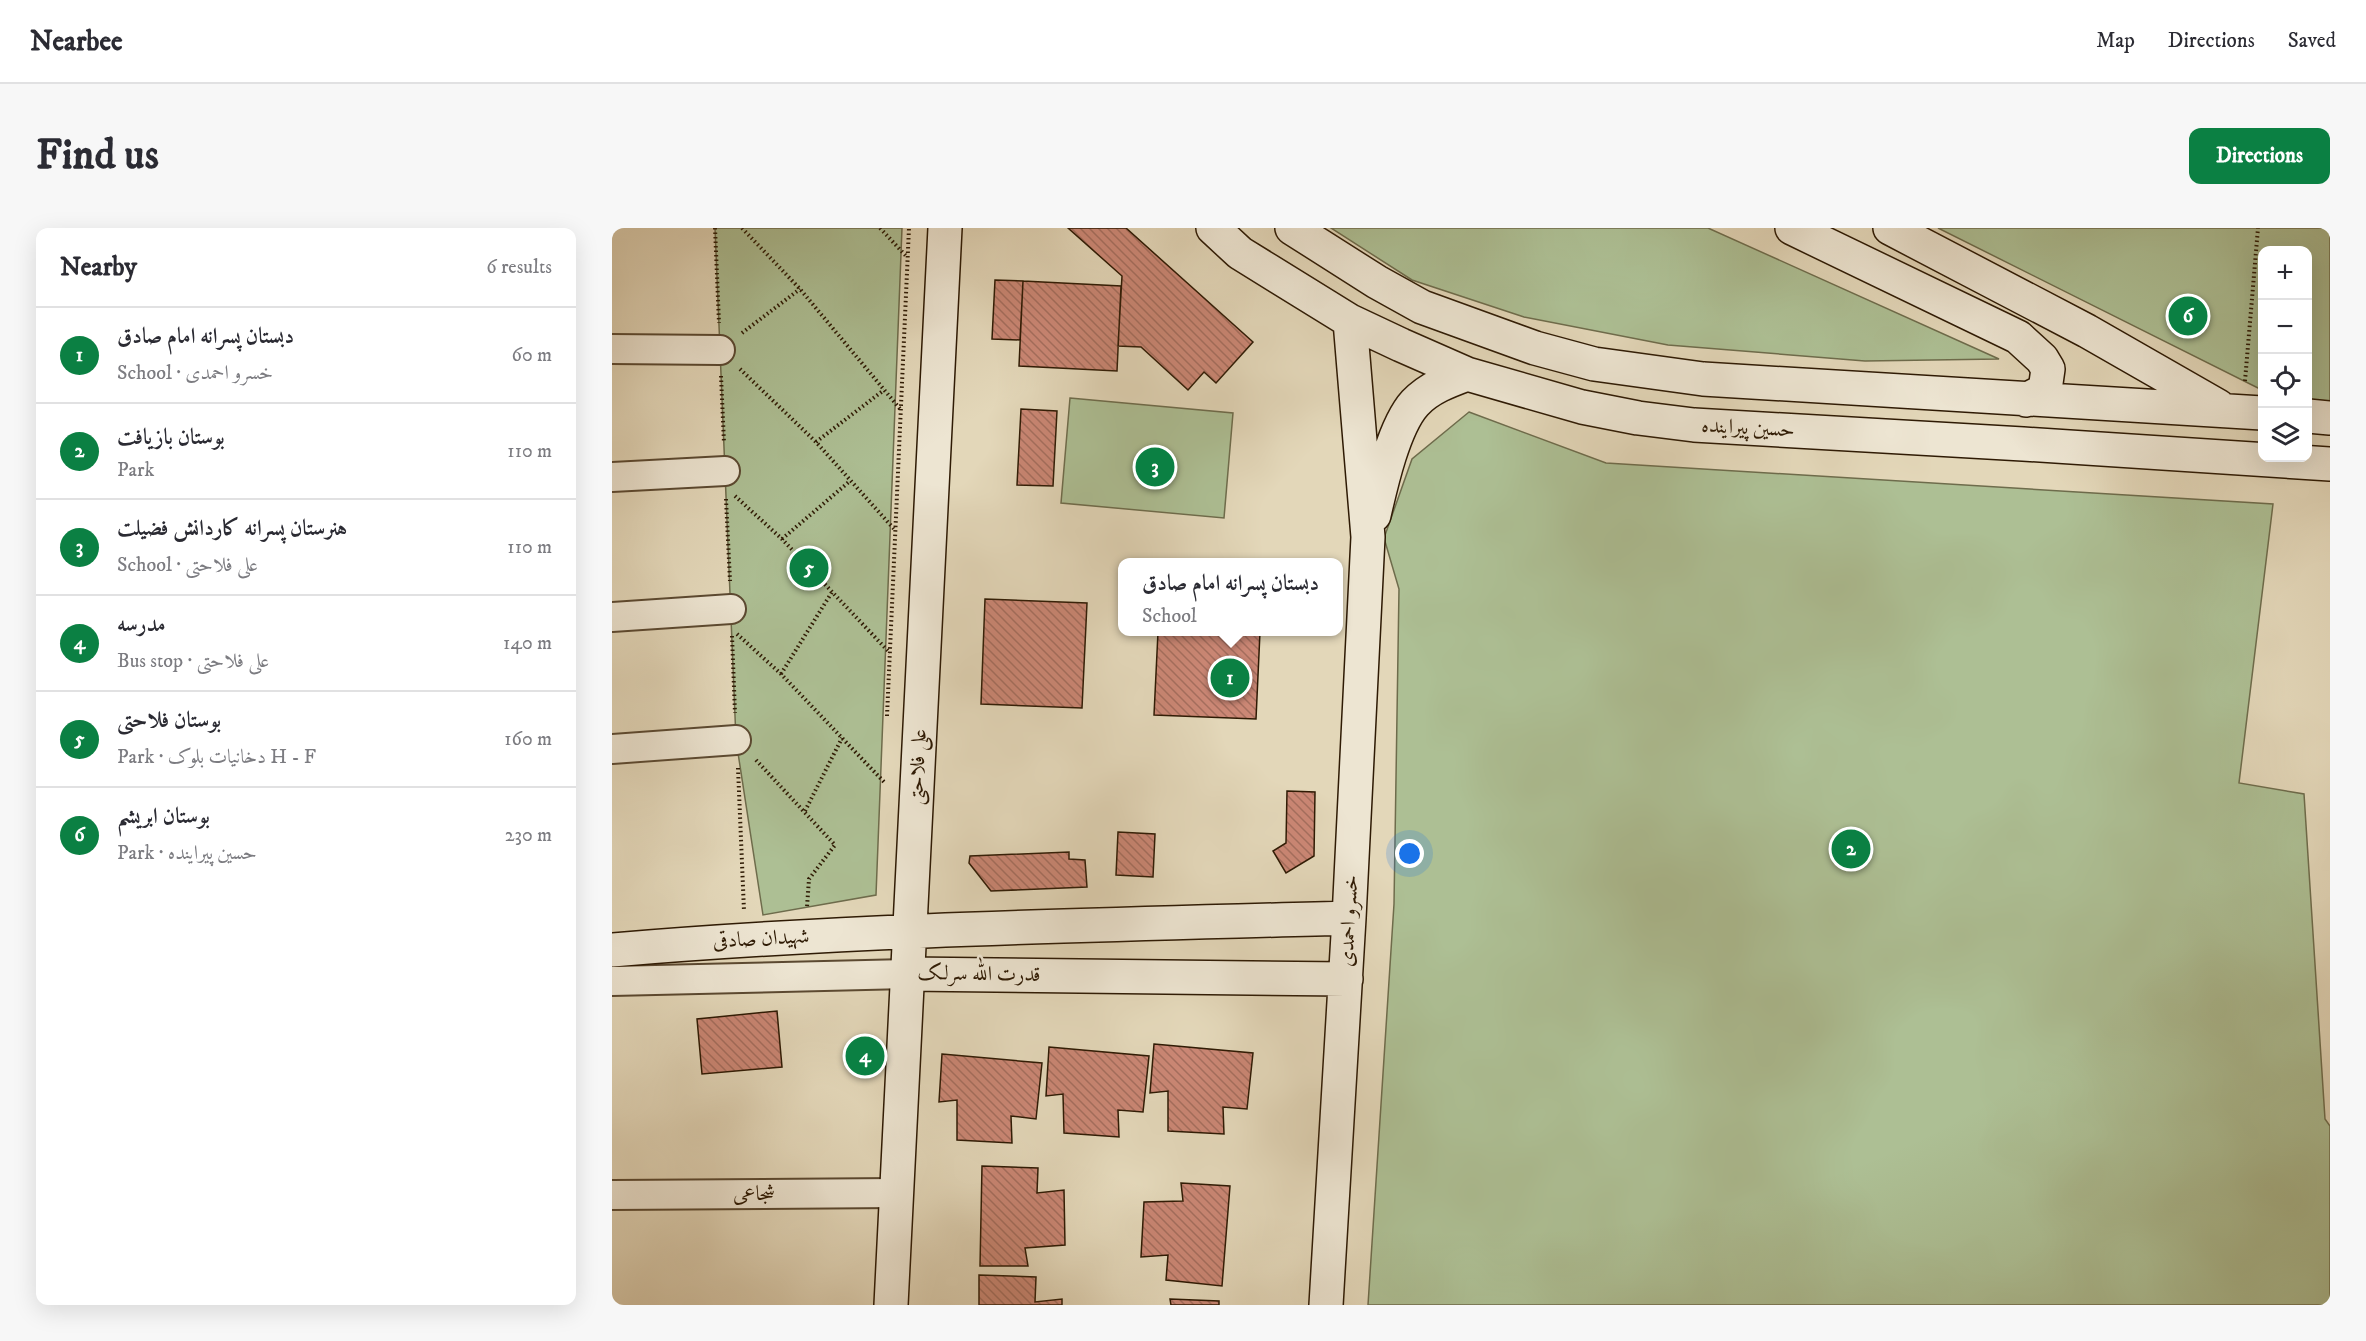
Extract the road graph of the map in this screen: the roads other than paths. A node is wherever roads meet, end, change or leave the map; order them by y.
1 (945, 228) edge
2 (1213, 228) edge
3 (1292, 228) edge
4 (1792, 228) edge
5 (1890, 228) edge
6 (1350, 321) junction
7 (612, 349) edge
8 (720, 350) road end
9 (1467, 374) junction
10 (2026, 400) junction
11 (2225, 410) junction
12 (2258, 413) edge
13 (2312, 416) edge
14 (2330, 418) edge
15 (2330, 464) edge
16 (612, 477) edge
17 (730, 483) road end
18 (1368, 537) junction
19 (612, 617) edge
20 (732, 620) road end
21 (736, 740) road end
22 (612, 748) edge
23 (1349, 918) junction
24 (910, 931) junction
25 (612, 950) edge
26 (907, 974) junction
27 (1346, 979) junction
28 (612, 981) edge
29 (896, 1194) junction
30 (612, 1195) edge
31 (891, 1305) edge
32 (1326, 1305) edge

1 - 24 street, علی فلاحتی
2 - 6 street, حسین پیراینده
3 - 10 street
4 - 10 street
5 - 11 street
6 - 9 street, حسین پیراینده
6 - 18 street
7 - 8 street
9 - 15 street, حسین پیراینده
9 - 18 street
10 - 11 street
11 - 12 street
13 - 14 street
16 - 17 street
18 - 23 street, خسرو احمدی
19 - 20 street
21 - 22 street
23 - 24 street, قدرت الله سرلک
23 - 27 street, خسرو احمدی
24 - 25 street, شهیدان صادقی
24 - 26 street, علی فلاحتی
26 - 27 street, قدرت الله سرلک
26 - 28 street, قدرت الله سرلک
26 - 29 street, علی فلاحتی
27 - 32 street, خسرو احمدی
29 - 30 street, شجاعی
29 - 31 street, علی فلاحتی

